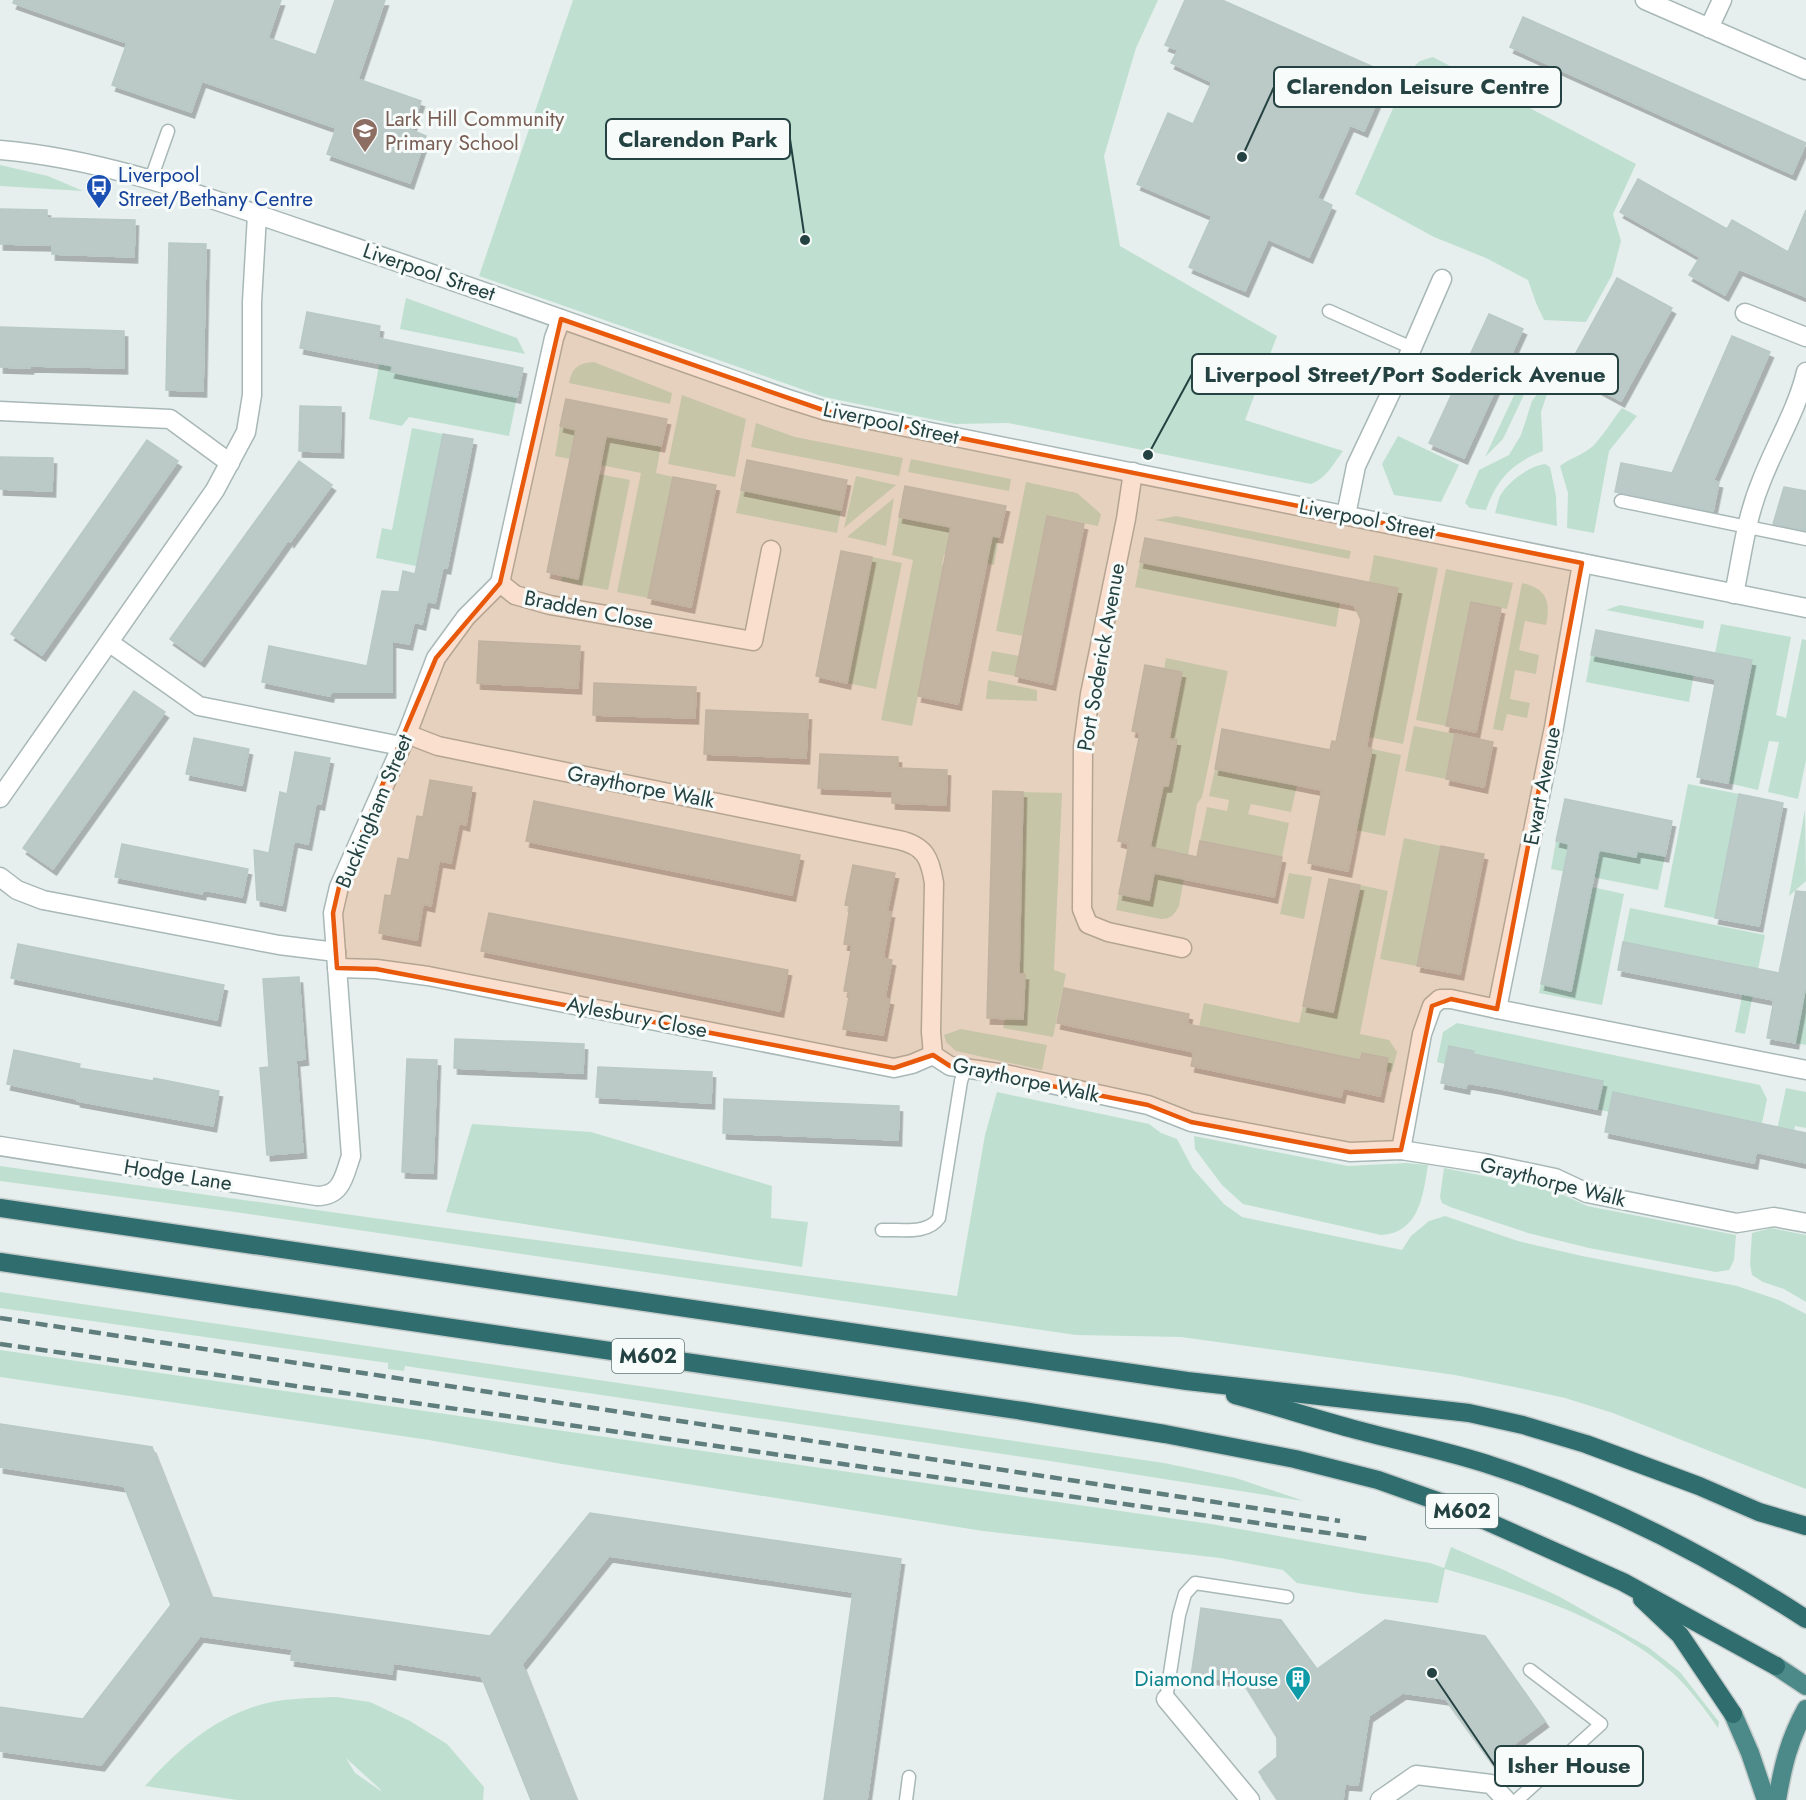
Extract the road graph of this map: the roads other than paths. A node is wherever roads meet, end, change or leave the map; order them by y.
1 (1645, 0) edge
2 (1722, 0) edge
3 (1709, 28) junction
4 (1806, 70) edge
5 (168, 131) dead end
6 (0, 150) edge
7 (151, 179) junction
8 (257, 214) junction
9 (1442, 279) dead end
10 (1329, 311) dead end
11 (1745, 313) dead end
12 (561, 319) junction
13 (1806, 337) edge
14 (1412, 348) junction
15 (1806, 372) edge
16 (0, 411) edge
17 (230, 463) junction
18 (1132, 472) junction
19 (1622, 501) dead end
20 (1346, 515) junction
21 (1748, 526) junction
22 (1806, 539) edge
23 (771, 550) dead end
24 (1582, 563) junction
25 (500, 583) junction
26 (1734, 594) junction
27 (1806, 608) edge
28 (110, 643) junction
29 (404, 740) junction
30 (0, 798) edge
31 (0, 877) edge
32 (1182, 948) dead end
33 (337, 960) junction
34 (1497, 1009) junction
35 (933, 1055) junction
36 (965, 1069) junction
37 (1806, 1070) edge
38 (0, 1146) edge
39 (1401, 1150) junction
40 (345, 1174) joint
41 (0, 1208) edge
42 (1806, 1223) edge
43 (882, 1230) dead end
44 (0, 1262) edge
45 (1187, 1381) junction
46 (1806, 1526) edge
47 (1623, 1582) junction
48 (1287, 1597) dead end
49 (1806, 1619) edge
50 (1530, 1670) dead end
51 (1806, 1686) edge
52 (1166, 1699) joint
53 (1806, 1709) edge
54 (909, 1777) dead end
55 (906, 1800) edge
56 (1250, 1800) edge
57 (1380, 1800) edge
58 (1506, 1800) edge
59 (1517, 1800) edge
60 (1766, 1800) edge
61 (1777, 1800) edge

1 - 3 street
2 - 3 street
3 - 4 street
5 - 7 lane
6 - 7 street, Liverpool Street
7 - 8 street, Liverpool Street
8 - 12 street, Liverpool Street
8 - 17 street
9 - 14 street
10 - 14 lane
11 - 13 street
12 - 18 street, Liverpool Street
12 - 25 street, Bradden Close
14 - 20 street
15 - 21 street
16 - 17 street
17 - 28 street
18 - 20 street, Liverpool Street
18 - 32 street, Port Soderick Avenue
19 - 21 lane
20 - 24 street, Liverpool Street
21 - 22 lane
21 - 26 street
23 - 25 street, Bradden Close
24 - 26 street, Liverpool Street
24 - 34 street, Ewart Avenue
25 - 29 street, Buckingham Street
26 - 27 street, Liverpool Street
28 - 29 street, Graythorpe Walk
28 - 30 street
29 - 33 street, Buckingham Street
29 - 35 street, Graythorpe Walk
31 - 33 street, Aylesbury Close
33 - 35 street, Aylesbury Close
33 - 40 street, Buckingham Street
34 - 37 street
34 - 39 street
35 - 36 street, Graythorpe Walk
36 - 39 street, Graythorpe Walk
36 - 43 lane
38 - 40 street, Hodge Lane
39 - 42 street, Graythorpe Walk
41 - 45 highway, M602
44 - 47 highway, M602
45 - 46 highway, M602
45 - 49 highway, M602
47 - 51 highway, M602
47 - 60 highway, M602
48 - 52 lane
50 - 59 lane
52 - 56 street
53 - 61 highway
54 - 55 lane
57 - 58 street

